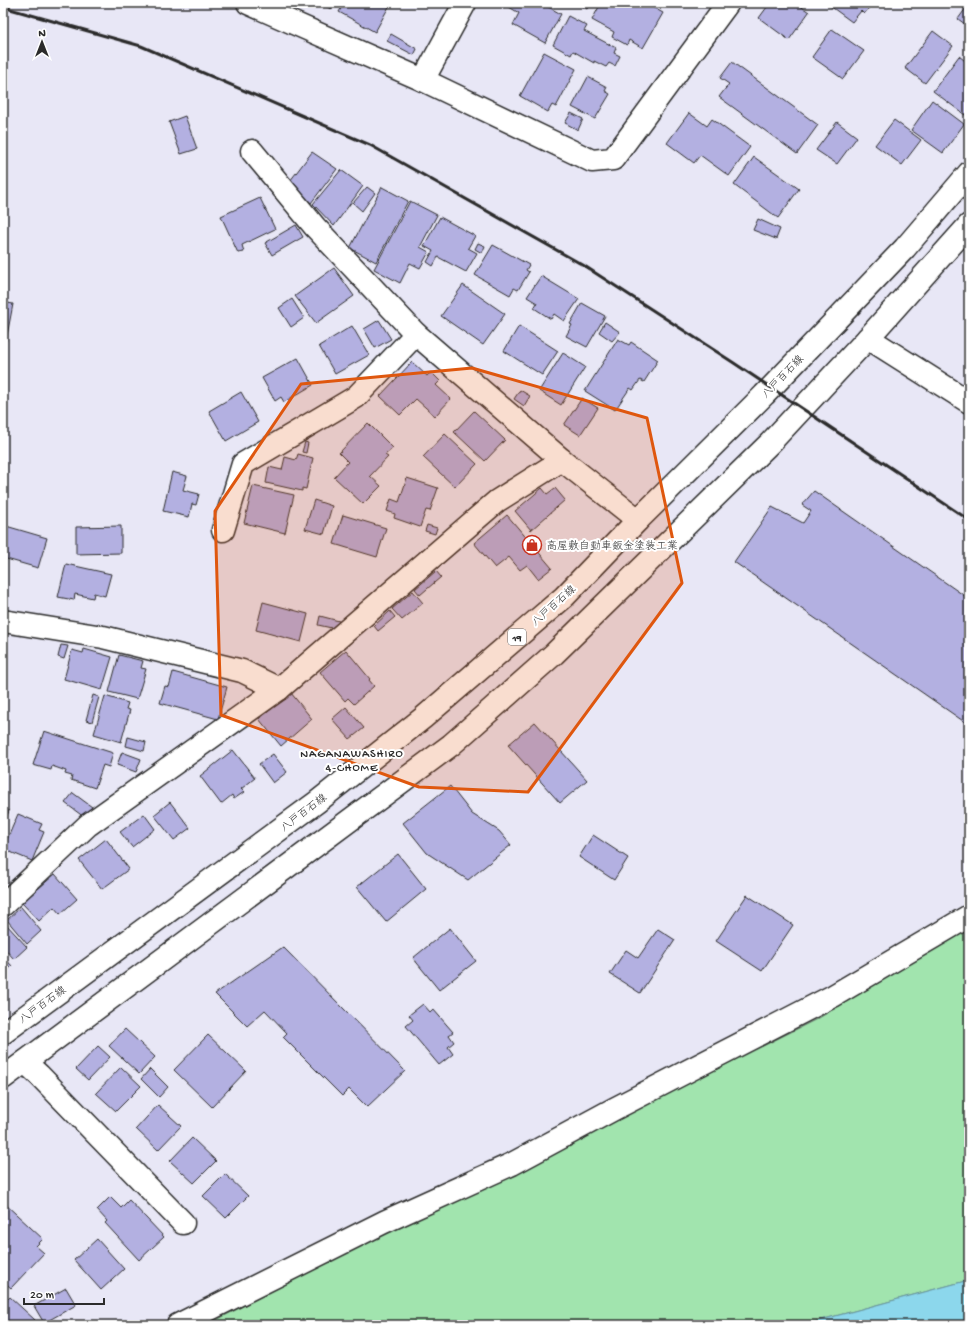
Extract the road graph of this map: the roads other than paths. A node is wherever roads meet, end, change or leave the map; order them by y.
1 (248, 3) edge
2 (465, 3) edge
3 (728, 3) edge
4 (423, 80) junction
5 (252, 151) dead end
6 (969, 173) edge
7 (969, 224) edge
8 (416, 334) junction
9 (868, 338) junction
10 (969, 402) edge
11 (562, 460) junction
12 (638, 520) junction
13 (223, 530) dead end
14 (3, 621) edge
15 (279, 689) junction
16 (3, 905) edge
17 (969, 916) edge
18 (3, 1033) edge
19 (25, 1062) junction
20 (3, 1078) edge
21 (184, 1223) dead end
22 (178, 1325) edge

1 - 4 street
2 - 4 street
3 - 4 street
5 - 8 street
6 - 12 street, 八戸百石線 / 19
7 - 9 street
8 - 11 street
8 - 13 street
9 - 10 street
9 - 19 street
11 - 12 street
11 - 15 street
12 - 18 street, 八戸百石線 / 19
14 - 15 street
15 - 16 street
17 - 22 street
19 - 20 street
19 - 21 street

